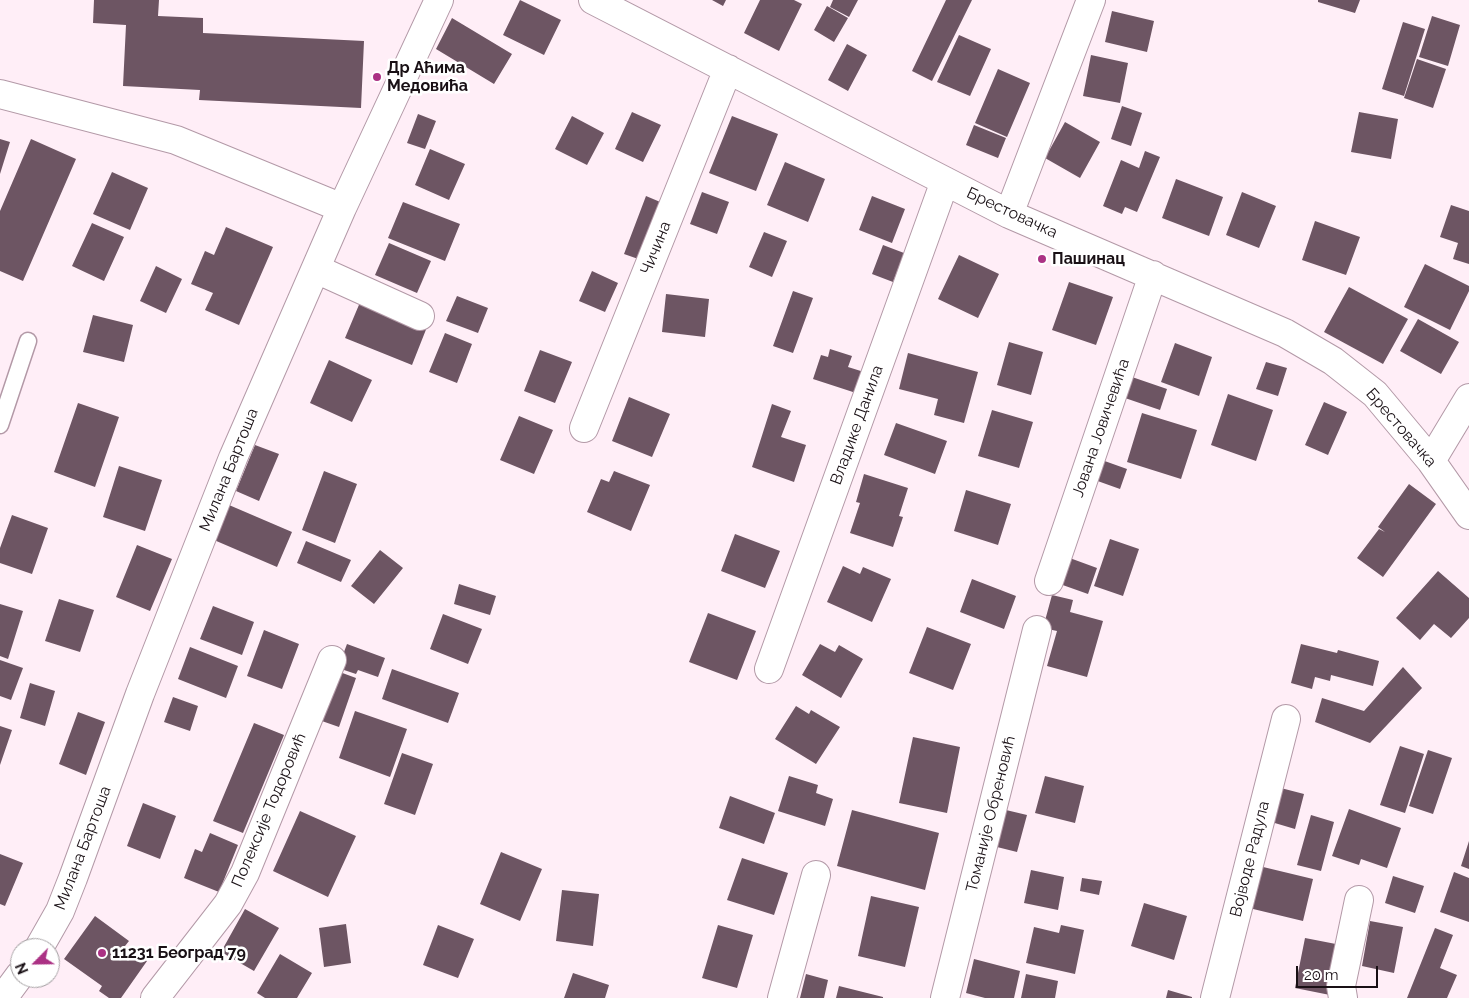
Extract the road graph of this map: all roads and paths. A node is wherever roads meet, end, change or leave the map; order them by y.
1 (439, 0) edge
2 (593, 0) edge
3 (1091, 0) edge
4 (728, 69) junction
5 (0, 94) edge
6 (945, 182) junction
7 (342, 208) junction
8 (1009, 214) junction
9 (316, 269) junction
10 (1153, 275) junction
11 (420, 316) dead end
12 (28, 341) dead end
13 (1469, 398) edge
14 (0, 425) edge
15 (584, 428) dead end
16 (1431, 461) junction
17 (1469, 515) edge
18 (1049, 581) dead end
19 (1036, 630) dead end
20 (332, 660) dead end
21 (769, 669) dead end
22 (1286, 719) dead end
23 (816, 875) dead end
24 (1359, 900) dead end
25 (45, 938) edge
26 (155, 998) edge
27 (782, 998) edge
28 (945, 998) edge
29 (1215, 998) edge
30 (1343, 998) edge

1 - 7 street, Милана Бартоша
2 - 4 street, Брестовачка
3 - 8 street
4 - 6 street, Брестовачка
4 - 15 street, Чичина
5 - 7 street
6 - 8 street, Брестовачка
6 - 21 street, Владике Данила
7 - 9 street, Милана Бартоша
8 - 10 street, Брестовачка
9 - 11 street
9 - 25 street, Милана Бартоша
10 - 16 street, Брестовачка
10 - 18 street, Јована Јовичевића
12 - 14 lane
13 - 16 street
16 - 17 street, Брестовачка
19 - 28 street, Томаније Обреновић
20 - 26 street, Полексије Тодоровић
22 - 29 street, Војводе Радула
23 - 27 street
24 - 30 street

